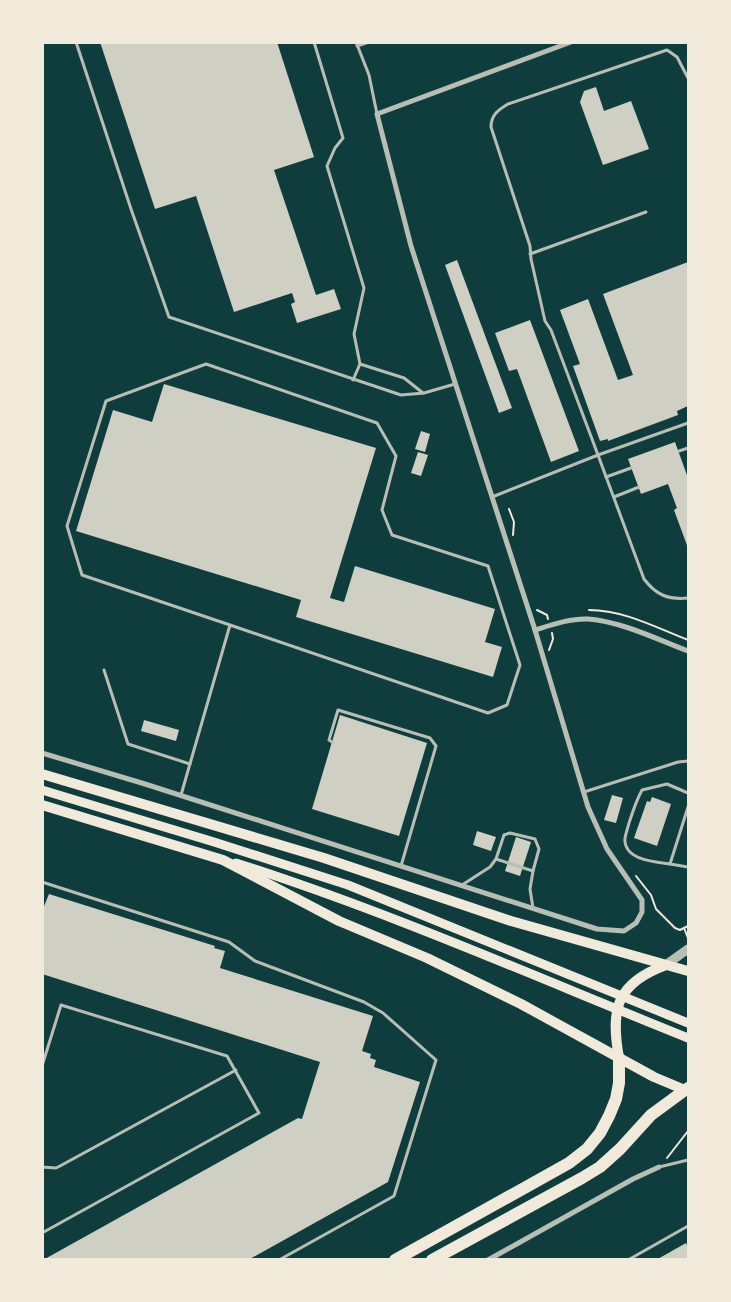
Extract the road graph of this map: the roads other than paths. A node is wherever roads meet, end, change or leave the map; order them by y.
1 (76, 42) edge
2 (314, 42) edge
3 (369, 42) edge
4 (571, 42) edge
5 (357, 44) edge
6 (688, 78) edge
7 (377, 114) junction
8 (646, 212) dead end
9 (530, 254) junction
10 (360, 364) junction
11 (353, 380) junction
12 (456, 384) junction
13 (424, 393) junction
14 (688, 424) edge
15 (688, 448) edge
16 (679, 451) dead end
17 (598, 455) junction
18 (631, 468) dead end
19 (606, 477) junction
20 (639, 487) dead end
21 (492, 497) junction
22 (614, 497) junction
23 (688, 598) edge
24 (230, 625) junction
25 (535, 630) junction
26 (688, 651) edge
27 (104, 670) dead end
28 (332, 742) dead end
29 (42, 753) edge
30 (688, 761) edge
31 (190, 764) junction
32 (42, 774) edge
33 (42, 790) edge
34 (583, 792) junction
35 (688, 793) edge
36 (181, 795) junction
37 (42, 805) edge
38 (688, 807) edge
39 (684, 824) junction
40 (688, 826) edge
41 (496, 859) junction
42 (223, 860) junction
43 (670, 864) junction
44 (400, 866) junction
45 (688, 867) edge
46 (533, 870) junction
47 (42, 882) edge
48 (462, 885) junction
49 (533, 908) junction
50 (688, 949) edge
51 (667, 964) junction
52 (688, 971) edge
53 (688, 1023) edge
54 (688, 1038) edge
55 (618, 1058) junction
56 (42, 1066) edge
57 (236, 1070) junction
58 (687, 1089) edge
59 (688, 1160) edge
60 (42, 1167) edge
61 (659, 1167) joint
62 (688, 1226) edge
63 (42, 1233) edge
64 (279, 1260) edge
65 (395, 1260) edge
66 (432, 1260) edge
67 (488, 1260) edge
68 (628, 1260) edge

1 - 11 lane
2 - 10 lane
3 - 5 lane
4 - 7 street
5 - 7 lane
6 - 9 lane
7 - 12 street
8 - 9 lane
9 - 17 lane
10 - 11 lane
10 - 13 lane
11 - 13 lane
12 - 13 lane
12 - 21 street
14 - 17 lane
15 - 16 lane
17 - 19 lane
17 - 21 lane
18 - 19 lane
19 - 22 lane
20 - 22 lane
21 - 25 street
22 - 23 lane
24 - 24 lane
24 - 31 lane
25 - 26 street
25 - 34 street
27 - 31 lane
28 - 44 lane
29 - 36 street
30 - 34 lane
31 - 36 lane
32 - 51 main road
33 - 53 main road
34 - 49 street
35 - 43 lane
36 - 44 street
37 - 42 main road
38 - 39 lane
39 - 40 lane
39 - 43 lane
41 - 46 lane
41 - 46 lane
41 - 48 lane
42 - 54 main road
42 - 55 main road
43 - 45 lane
44 - 48 street
46 - 49 lane
47 - 64 lane
48 - 49 street
50 - 51 street
51 - 52 main road
51 - 55 main road
55 - 58 main road
55 - 65 highway
56 - 57 lane
57 - 60 lane
57 - 63 lane
58 - 66 highway
59 - 61 lane
61 - 67 street
62 - 68 lane

